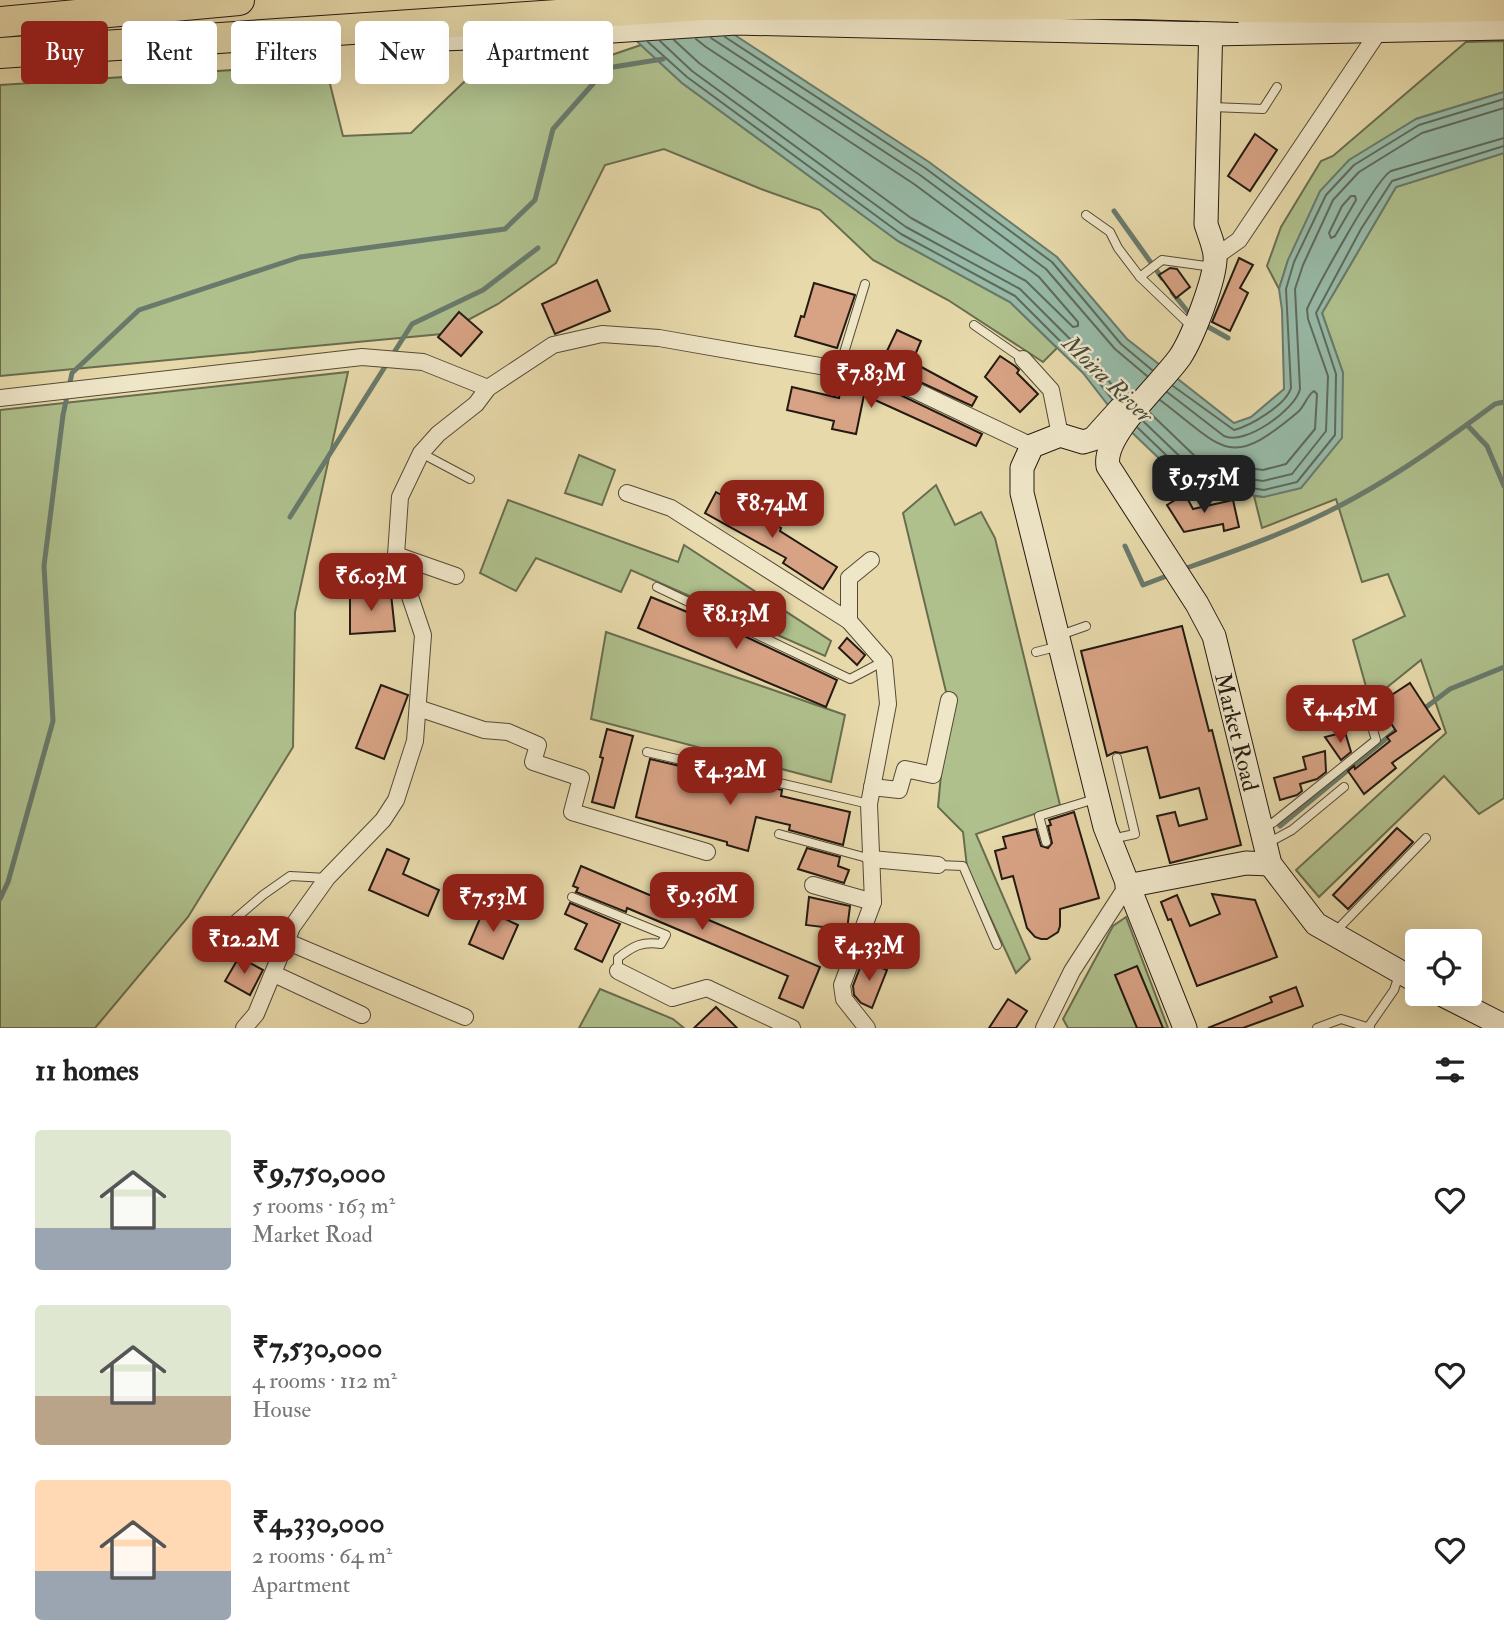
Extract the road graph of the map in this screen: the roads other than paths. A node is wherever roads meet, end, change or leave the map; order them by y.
1 (239, 0) edge
2 (1209, 0) edge
3 (1504, 6) edge
4 (578, 21) edge
5 (0, 22) edge
6 (613, 24) edge
7 (463, 29) edge
8 (1504, 29) edge
9 (1380, 31) junction
10 (463, 34) edge
11 (1213, 34) junction
12 (0, 53) edge
13 (0, 66) edge
14 (1277, 87) dead end
15 (1210, 107) junction
16 (1086, 215) dead end
17 (1214, 262) junction
18 (1140, 276) junction
19 (865, 284) dead end
20 (1204, 304) junction
21 (1188, 323) junction
22 (974, 325) dead end
23 (1176, 352) junction
24 (1023, 359) joint
25 (839, 369) junction
26 (488, 388) junction
27 (0, 398) edge
28 (1060, 435) junction
29 (1100, 436) junction
30 (1032, 446) junction
31 (421, 453) junction
32 (470, 479) dead end
33 (627, 493) dead end
34 (396, 555) junction
35 (871, 560) dead end
36 (456, 576) dead end
37 (657, 587) dead end
38 (849, 621) junction
39 (1086, 626) dead end
40 (1060, 646) junction
41 (1036, 652) dead end
42 (884, 661) junction
43 (949, 700) dead end
44 (418, 708) junction
45 (1369, 717) dead end
46 (647, 752) dead end
47 (1117, 758) dead end
48 (872, 787) junction
49 (1344, 787) dead end
50 (1097, 798) junction
51 (869, 804) junction
52 (779, 834) dead end
53 (1426, 838) dead end
54 (1109, 840) junction
55 (1045, 842) dead end
56 (1266, 846) junction
57 (707, 852) dead end
58 (871, 859) junction
59 (938, 865) joint
60 (327, 878) junction
61 (813, 884) dead end
62 (1127, 886) junction
63 (572, 897) dead end
64 (873, 902) junction
65 (228, 925) dead end
66 (1332, 935) junction
67 (288, 942) junction
68 (997, 945) dead end
69 (618, 971) joint
70 (274, 974) junction
71 (1405, 976) edge
72 (1405, 981) edge
73 (1465, 1006) edge
74 (362, 1015) dead end
75 (465, 1017) dead end
76 (1504, 1026) edge
77 (1370, 1027) edge
78 (244, 1028) edge
79 (792, 1028) edge
80 (867, 1028) edge
81 (1044, 1028) edge
82 (1185, 1028) edge
83 (1317, 1028) edge

1 - 5 highway
2 - 11 main road
3 - 4 highway, bridge
6 - 11 main road
7 - 12 highway
8 - 9 main road
9 - 11 main road
9 - 17 street
10 - 13 main road
11 - 15 main road
14 - 15 lane
15 - 17 main road
16 - 18 lane
17 - 18 lane
17 - 20 main road
18 - 21 lane
19 - 25 lane
20 - 21 main road
20 - 23 main road
21 - 23 main road
22 - 24 lane
23 - 29 main road
24 - 28 street
25 - 26 street
25 - 30 street
26 - 27 street
26 - 31 street
28 - 29 main road
28 - 30 main road
29 - 56 main road, Market Road
30 - 40 main road
31 - 32 lane
31 - 34 street
33 - 38 street
34 - 36 street
34 - 44 street
35 - 38 street
37 - 42 lane
38 - 42 street
39 - 40 lane
40 - 41 lane
40 - 50 main road
42 - 48 street
43 - 48 street
44 - 57 street
44 - 60 street
45 - 56 lane
46 - 51 lane
47 - 54 lane
48 - 51 street
49 - 56 lane
50 - 54 main road
50 - 55 lane
51 - 58 street
52 - 58 lane
53 - 66 lane
54 - 62 main road
56 - 62 main road
56 - 66 main road, Market Road
58 - 59 street
58 - 64 street
59 - 68 lane
60 - 65 lane
60 - 67 street
61 - 64 street
62 - 81 street
62 - 82 main road
63 - 69 lane
64 - 80 street
66 - 71 main road, Market Road
67 - 70 street
67 - 75 street
69 - 79 street
70 - 74 street
70 - 78 street
72 - 77 lane
73 - 76 main road
77 - 83 lane

